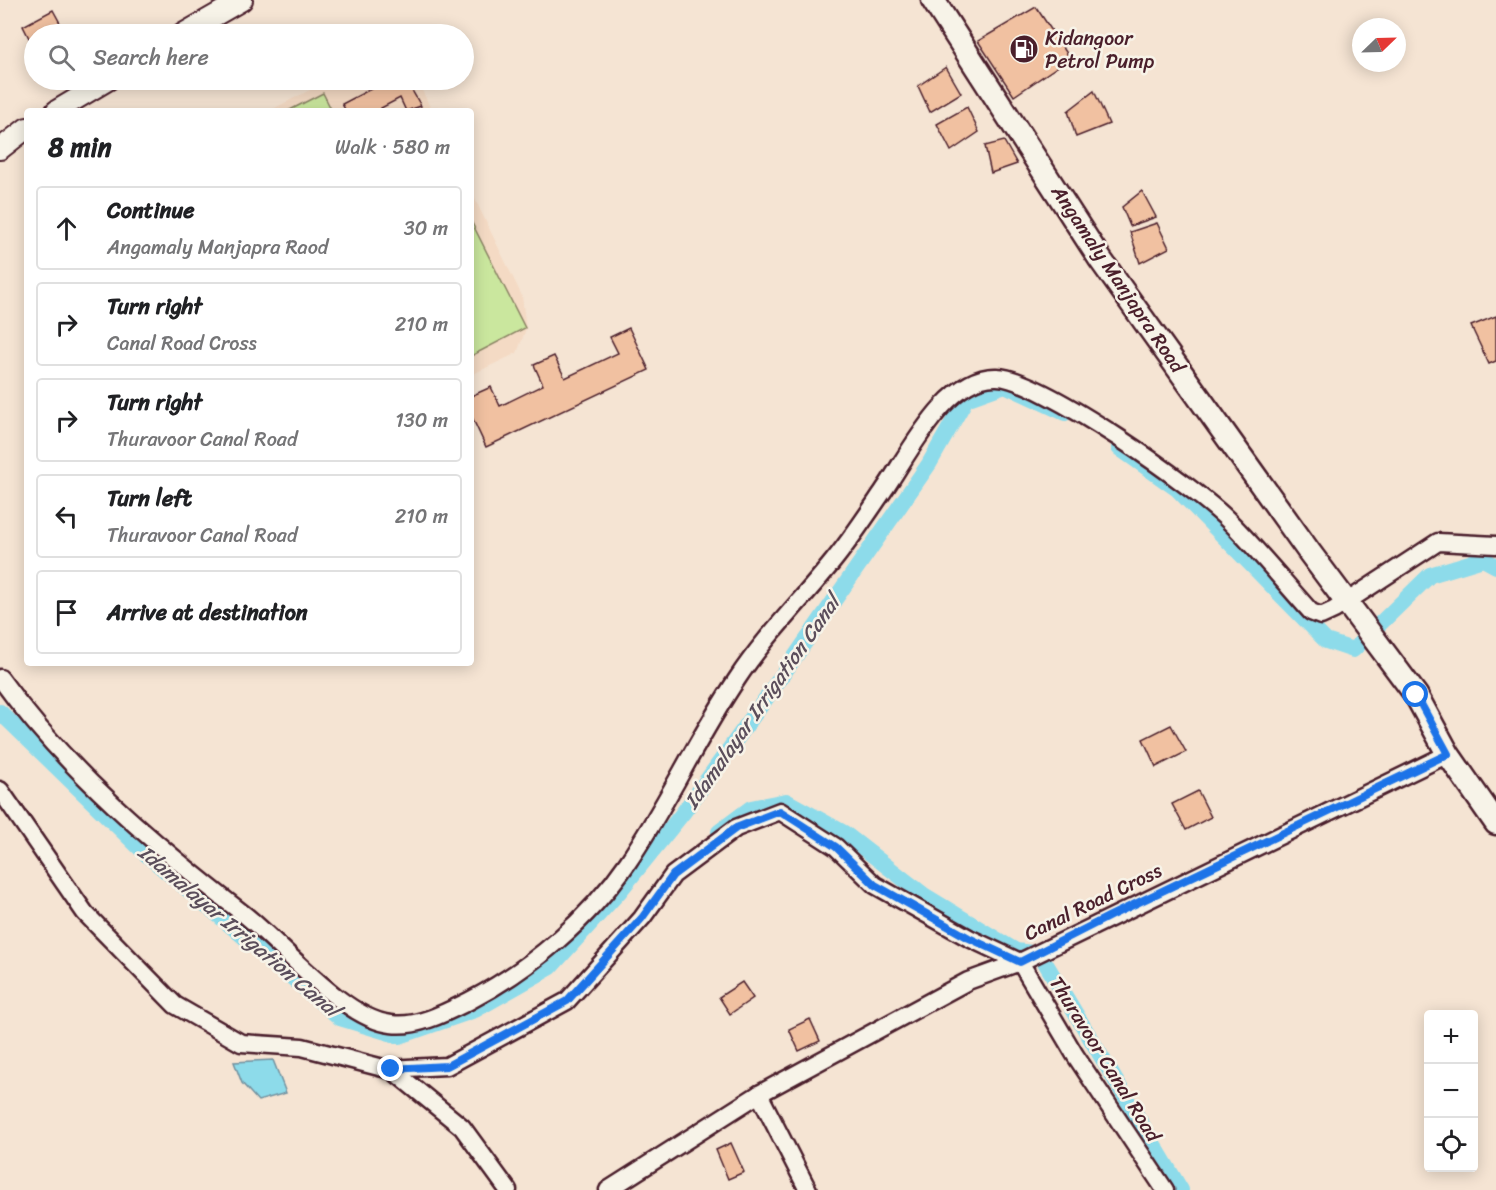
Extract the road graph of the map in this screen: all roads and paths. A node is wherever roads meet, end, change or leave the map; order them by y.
1 (242, 0) edge
2 (933, 0) edge
3 (200, 24) edge
4 (91, 90) edge
5 (61, 108) edge
6 (24, 130) edge
7 (0, 149) edge
8 (1496, 545) edge
9 (1350, 606) junction
10 (0, 678) edge
11 (1448, 754) junction
12 (0, 790) edge
13 (1496, 823) edge
14 (1020, 962) junction
15 (391, 1069) junction
16 (759, 1094) junction
17 (508, 1190) edge
18 (608, 1190) edge
19 (808, 1190) edge
20 (1165, 1190) edge

1 - 3 street
2 - 9 main road, Angamaly Manjapra Road
4 - 5 street
6 - 7 street
8 - 9 street
9 - 10 street
9 - 11 main road, Angamaly Manjapra Road
11 - 13 main road, Angamaly Manjapra Road
11 - 14 street, Canal Road Cross
12 - 15 street
14 - 15 street
14 - 16 street, Canal Road Cross
14 - 20 street, Thuravoor Canal Road
15 - 17 street
16 - 18 street, Canal Road Cross
16 - 19 street

